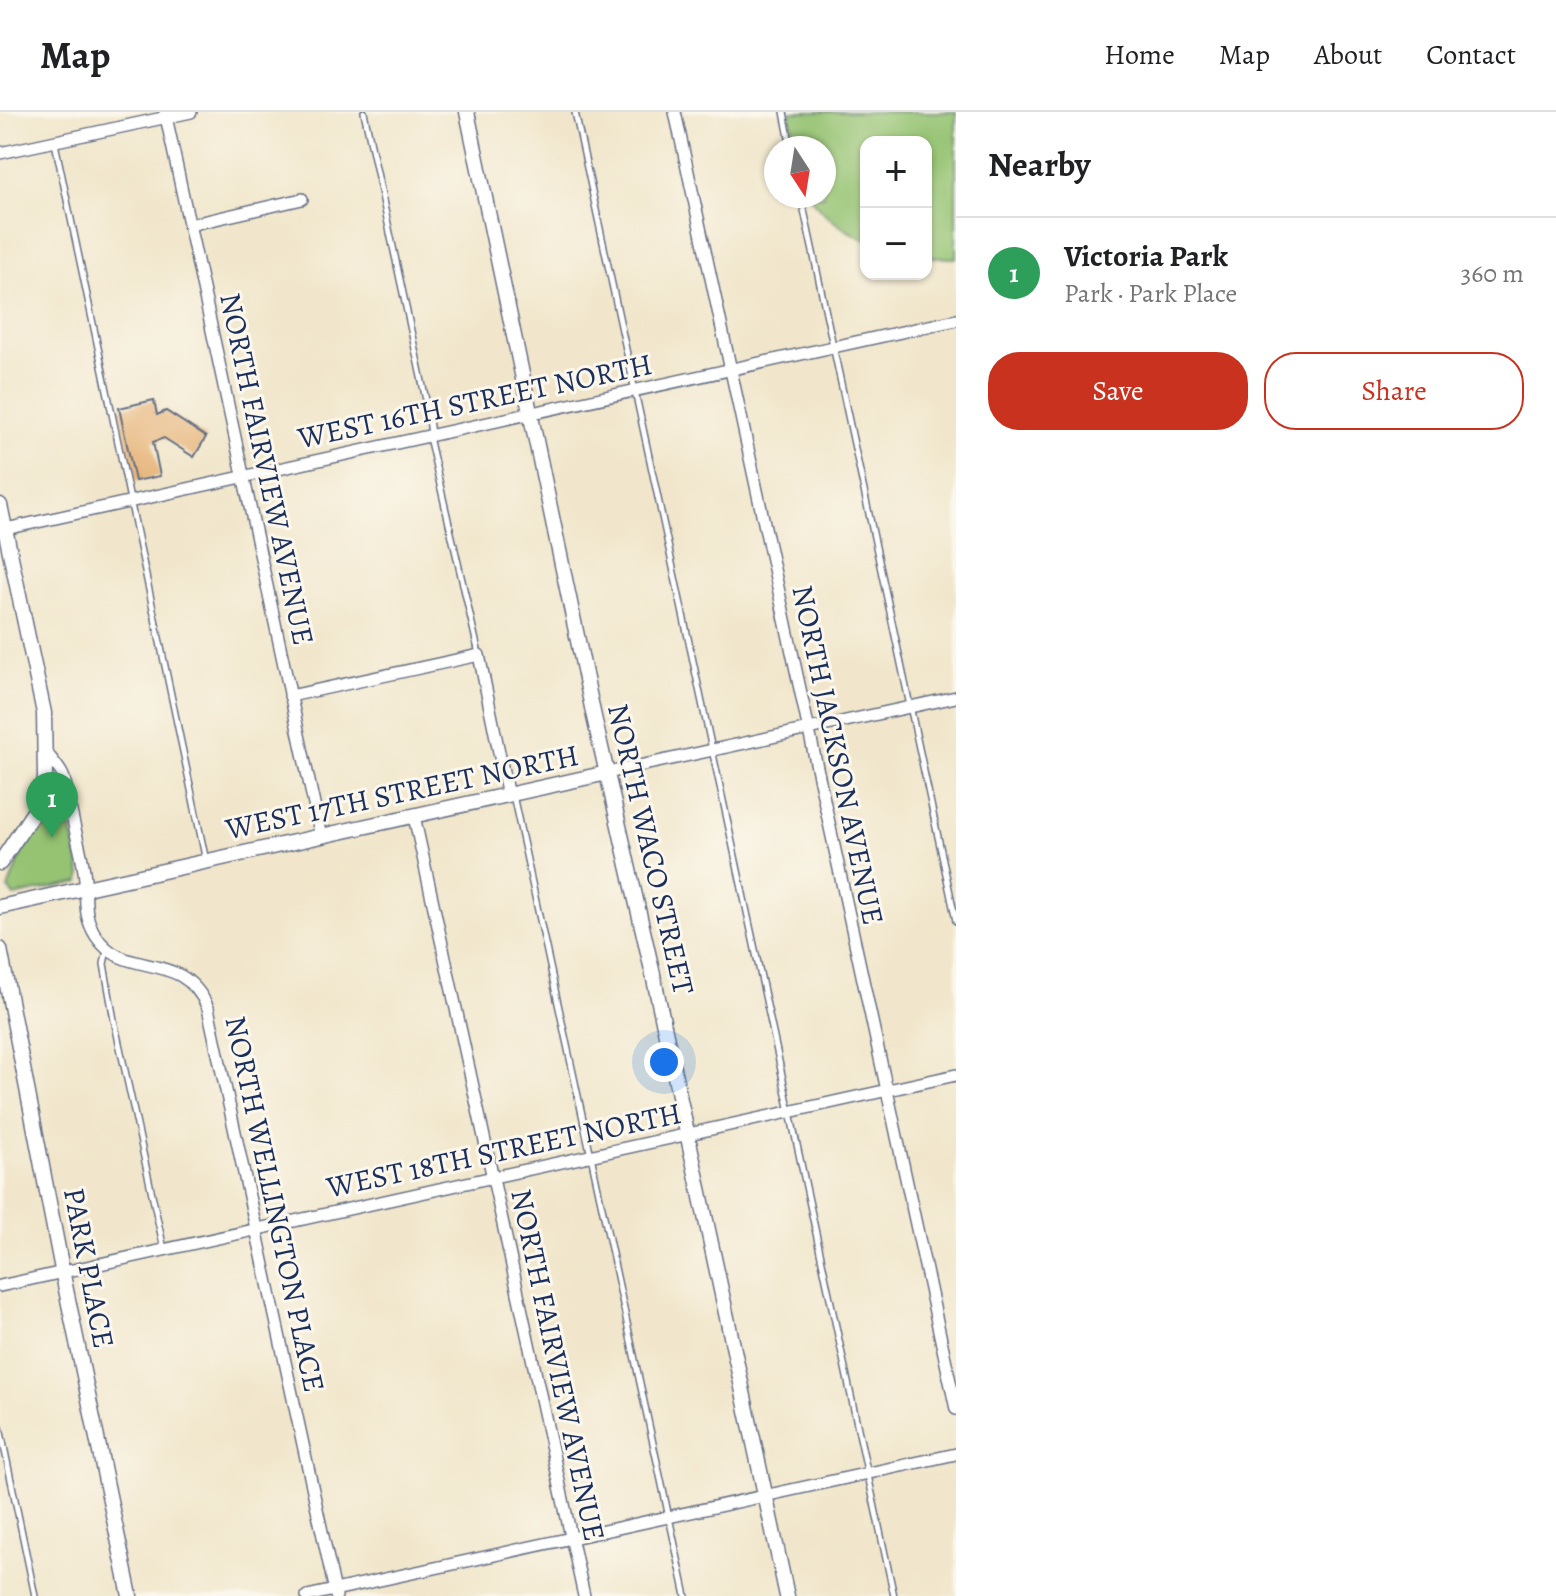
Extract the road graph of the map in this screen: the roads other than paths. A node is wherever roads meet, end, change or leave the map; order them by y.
1 (191, 112) edge
2 (364, 112) edge
3 (467, 112) edge
4 (575, 112) edge
5 (675, 112) edge
6 (784, 112) edge
7 (166, 115) edge
8 (789, 136) edge
9 (55, 142) junction
10 (0, 153) edge
11 (302, 199) dead end
12 (804, 208) edge
13 (189, 225) junction
14 (956, 321) edge
15 (833, 347) junction
16 (730, 370) junction
17 (635, 391) junction
18 (531, 414) junction
19 (430, 436) junction
20 (244, 476) junction
21 (132, 501) junction
22 (0, 505) edge
23 (2, 529) edge
24 (479, 655) junction
25 (290, 696) junction
26 (956, 697) edge
27 (909, 707) junction
28 (808, 730) junction
29 (712, 750) junction
30 (45, 751) junction
31 (607, 773) junction
32 (510, 795) junction
33 (414, 816) junction
34 (321, 837) junction
35 (206, 862) junction
36 (0, 863) edge
37 (84, 889) junction
38 (0, 907) edge
39 (956, 921) edge
40 (0, 949) edge
41 (107, 949) junction
42 (956, 1075) edge
43 (887, 1090) junction
44 (790, 1112) junction
45 (688, 1134) junction
46 (591, 1156) junction
47 (494, 1177) junction
48 (256, 1230) junction
49 (165, 1250) junction
50 (63, 1272) junction
51 (0, 1286) edge
52 (956, 1409) edge
53 (0, 1427) edge
54 (956, 1454) edge
55 (868, 1473) junction
56 (766, 1496) junction
57 (669, 1517) junction
58 (571, 1538) junction
59 (335, 1593) edge
60 (35, 1596) edge
61 (130, 1596) edge
62 (307, 1596) edge
63 (584, 1596) edge
64 (686, 1596) edge
65 (787, 1596) edge
66 (894, 1596) edge

1 - 7 street
2 - 19 lane
3 - 18 street, NORTH WACO STREET
4 - 17 lane
5 - 16 street, NORTH JACKSON AVENUE
6 - 8 lane
7 - 9 street
7 - 13 street, NORTH FAIRVIEW AVENUE
9 - 10 street
9 - 21 lane
11 - 13 street
12 - 15 lane
13 - 20 street, NORTH FAIRVIEW AVENUE
14 - 15 street, WEST 16TH STREET NORTH
15 - 16 street, WEST 16TH STREET NORTH
15 - 27 lane
16 - 17 street, WEST 16TH STREET NORTH
16 - 28 street, NORTH JACKSON AVENUE
17 - 18 street, WEST 16TH STREET NORTH
17 - 29 lane
18 - 19 street, WEST 16TH STREET NORTH
18 - 31 street, NORTH WACO STREET
19 - 20 street, WEST 16TH STREET NORTH
19 - 24 lane
20 - 21 street, WEST 16TH STREET NORTH
20 - 25 street, NORTH FAIRVIEW AVENUE
21 - 23 street, WEST 16TH STREET NORTH
21 - 35 lane
22 - 23 street
23 - 30 street
24 - 25 street
24 - 32 street
25 - 34 street, NORTH FAIRVIEW AVENUE
26 - 27 street, WEST 17TH STREET NORTH
27 - 28 street, WEST 17TH STREET NORTH
27 - 39 lane
28 - 29 street, WEST 17TH STREET NORTH
28 - 43 street, NORTH JACKSON AVENUE
29 - 31 street, WEST 17TH STREET NORTH
29 - 44 lane
30 - 36 street
30 - 37 street
31 - 32 street, WEST 17TH STREET NORTH
31 - 45 street, NORTH WACO STREET
32 - 33 street, WEST 17TH STREET NORTH
32 - 46 lane
33 - 34 street, WEST 17TH STREET NORTH
33 - 47 street, NORTH FAIRVIEW AVENUE
34 - 35 street, WEST 17TH STREET NORTH
35 - 37 street, WEST 17TH STREET NORTH
37 - 38 street, WEST 17TH STREET NORTH
37 - 41 street
40 - 50 street, PARK PLACE
41 - 48 street, NORTH WELLINGTON PLACE
41 - 49 lane
42 - 43 street, WEST 18TH STREET NORTH
43 - 44 street, WEST 18TH STREET NORTH
43 - 52 street, NORTH JACKSON AVENUE
44 - 45 street, WEST 18TH STREET NORTH
44 - 55 lane
45 - 46 street, WEST 18TH STREET NORTH
45 - 56 street, NORTH WACO STREET
46 - 47 street, WEST 18TH STREET NORTH
46 - 57 lane
47 - 48 street, WEST 18TH STREET NORTH
47 - 58 street, NORTH FAIRVIEW AVENUE
48 - 49 street, WEST 18TH STREET NORTH
48 - 59 street, NORTH WELLINGTON PLACE
49 - 50 street, WEST 18TH STREET NORTH
50 - 51 street, WEST 18TH STREET NORTH
50 - 61 street, PARK PLACE
53 - 60 lane
54 - 55 street
55 - 56 street
55 - 66 lane
56 - 57 street
56 - 65 street, NORTH WACO STREET
57 - 58 street
57 - 64 lane
58 - 59 street
58 - 63 street, NORTH FAIRVIEW AVENUE
59 - 62 street

